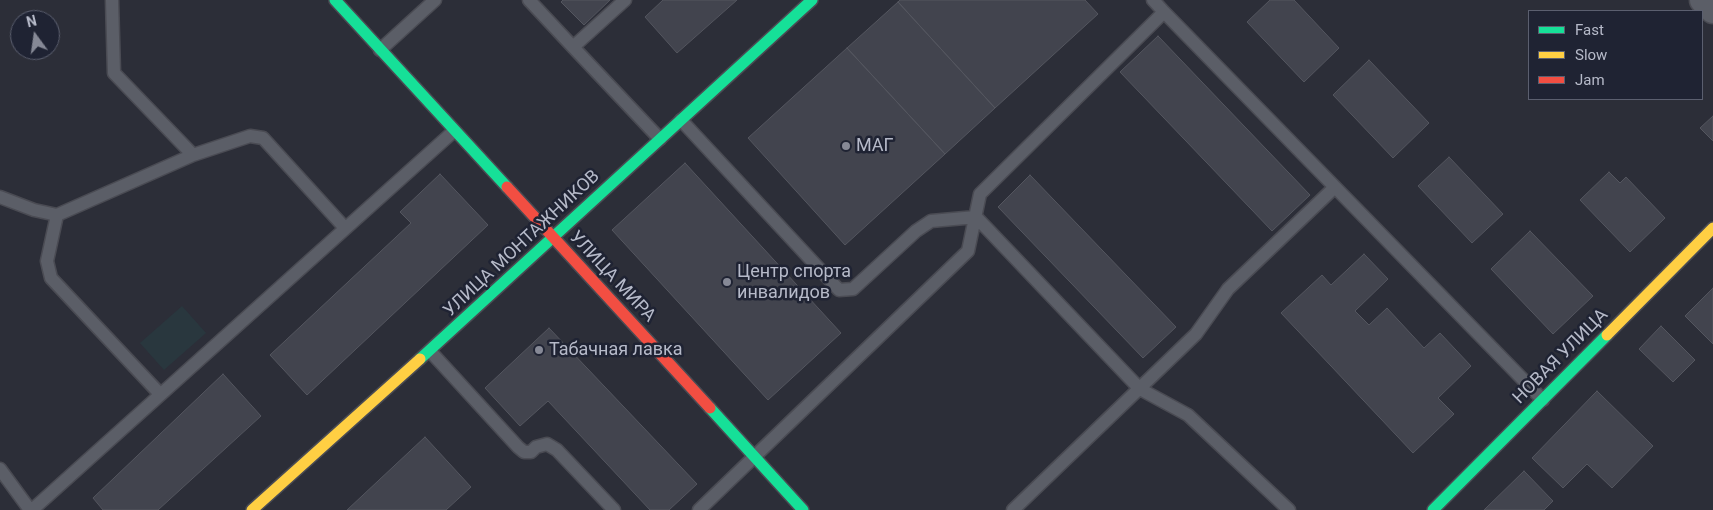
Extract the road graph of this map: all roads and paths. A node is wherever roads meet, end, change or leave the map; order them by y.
1 (112, 0) edge
2 (334, 0) edge
3 (435, 0) edge
4 (530, 0) edge
5 (625, 0) edge
6 (812, 0) edge
7 (1153, 0) edge
8 (1703, 0) edge
9 (1713, 10) edge
10 (1164, 12) junction
11 (574, 46) junction
12 (380, 50) junction
13 (681, 120) junction
14 (454, 131) junction
15 (660, 139) junction
16 (193, 155) junction
17 (1335, 187) junction
18 (0, 197) edge
19 (57, 215) junction
20 (976, 217) junction
21 (344, 228) junction
22 (1713, 228) edge
23 (553, 240) junction
24 (430, 351) junction
25 (1140, 389) junction
26 (160, 394) junction
27 (1543, 400) junction
28 (753, 457) junction
29 (0, 469) edge
30 (31, 510) edge
31 (252, 510) edge
32 (614, 510) edge
33 (699, 510) edge
34 (803, 510) edge
35 (1013, 510) edge
36 (1289, 510) edge
37 (1433, 510) edge

1 - 16 lane
2 - 12 street, УЛИЦА МИРА
3 - 12 lane
4 - 11 lane
5 - 11 lane
6 - 13 street, УЛИЦА МОНТАЖНИКОВ
7 - 10 lane
8 - 9 street
10 - 17 lane
10 - 20 lane
11 - 15 lane
12 - 14 street, УЛИЦА МИРА
13 - 15 street, УЛИЦА МОНТАЖНИКОВ
13 - 20 lane
14 - 21 lane
14 - 23 street, УЛИЦА МИРА
15 - 23 street, УЛИЦА МОНТАЖНИКОВ
16 - 19 lane
16 - 21 lane
17 - 25 lane
17 - 27 lane
18 - 19 lane
19 - 26 lane
20 - 25 lane
20 - 28 lane
21 - 26 lane
22 - 27 street, НОВАЯ УЛИЦА
23 - 24 street, УЛИЦА МОНТАЖНИКОВ
23 - 28 street, УЛИЦА МИРА
24 - 31 street, УЛИЦА МОНТАЖНИКОВ
24 - 32 lane
25 - 35 lane
25 - 36 lane
26 - 30 lane
27 - 37 street, НОВАЯ УЛИЦА
28 - 33 lane
28 - 34 street, УЛИЦА МИРА
29 - 30 lane

